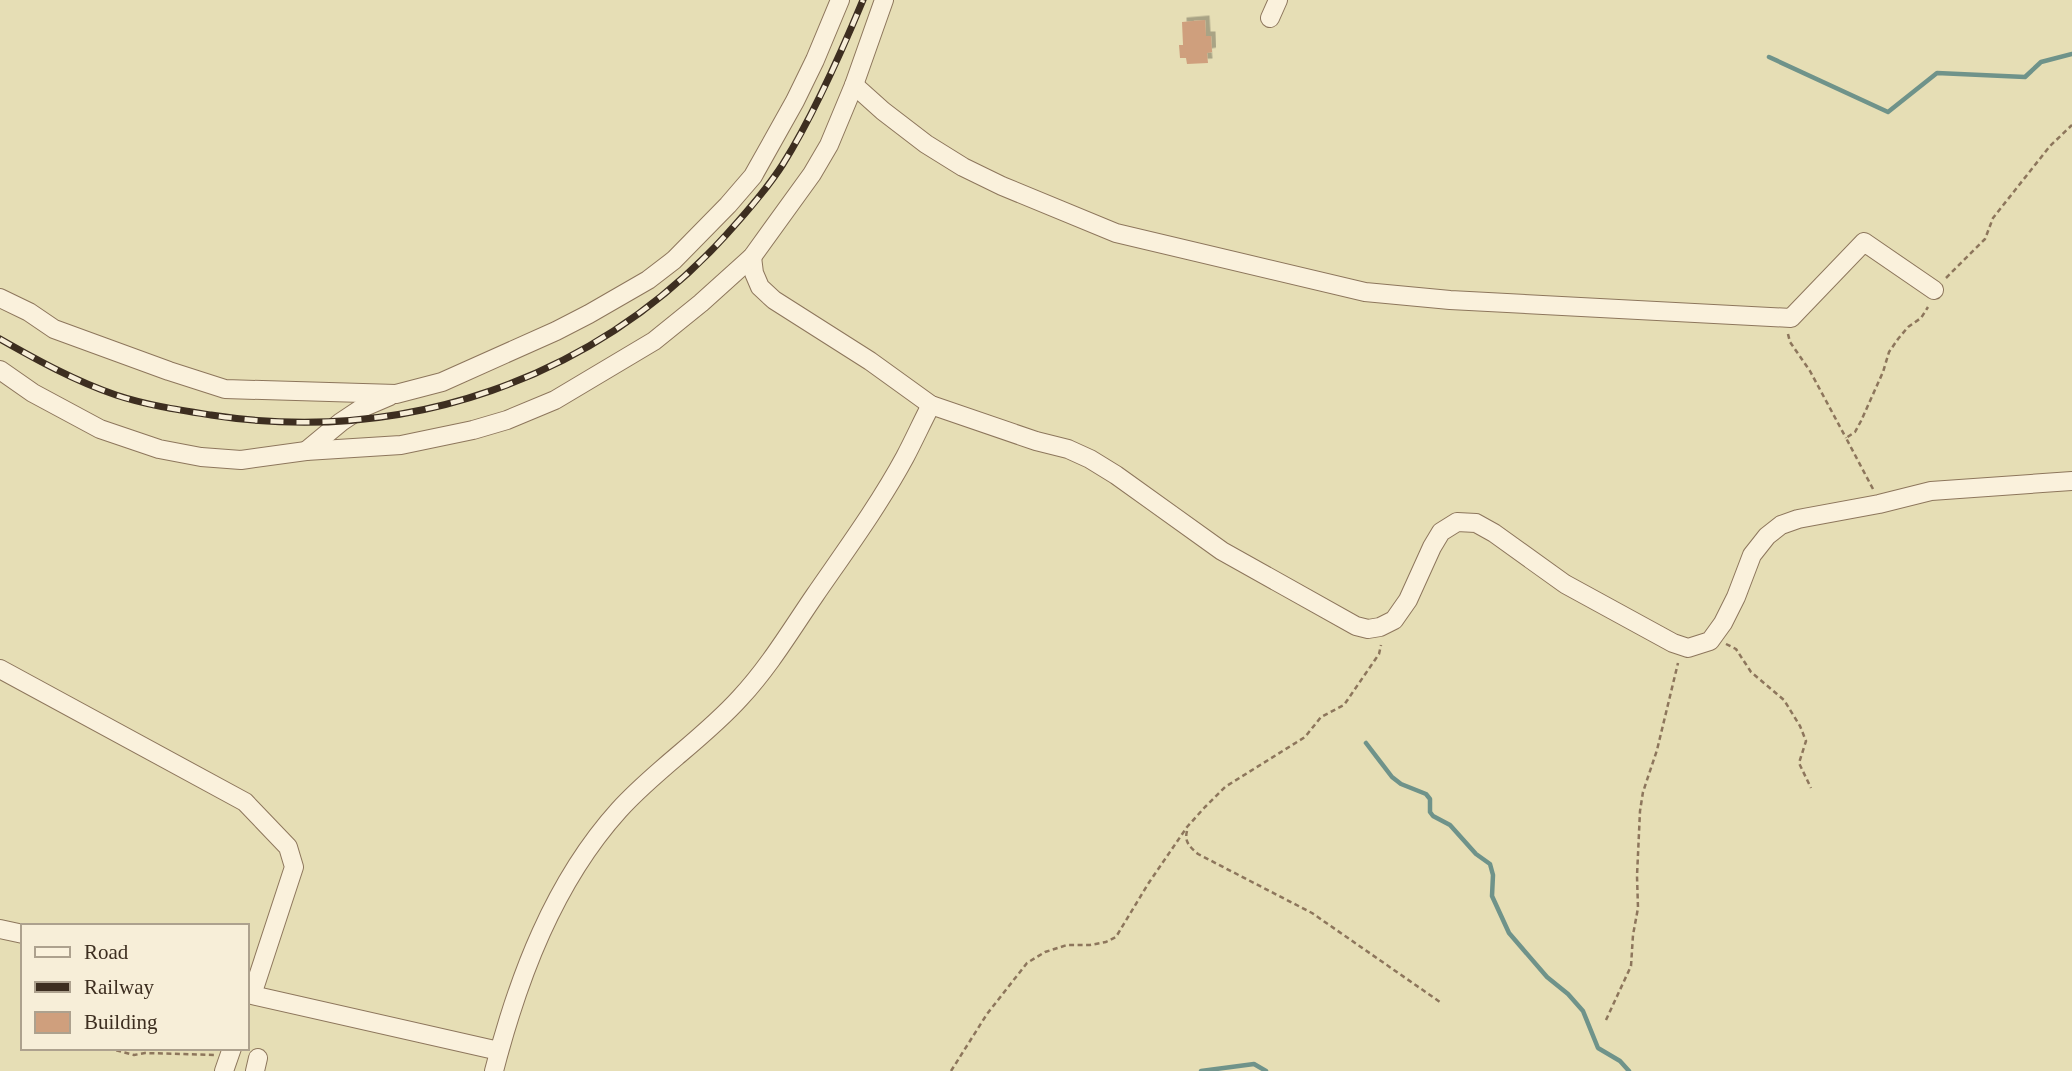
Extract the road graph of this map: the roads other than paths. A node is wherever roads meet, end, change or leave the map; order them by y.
1 (840, 0) edge
2 (884, 0) edge
3 (1278, 0) edge
4 (1270, 18) dead end
5 (854, 85) junction
6 (752, 257) junction
7 (1934, 290) road end
8 (0, 298) edge
9 (0, 370) edge
10 (396, 394) junction
11 (931, 405) junction
12 (306, 451) junction
13 (2072, 481) edge
14 (0, 668) edge
15 (0, 929) edge
16 (21, 934) edge
17 (248, 999) edge
18 (224, 1051) edge
19 (499, 1051) junction
20 (224, 1071) edge
21 (494, 1071) edge

1 - 10 street
2 - 5 street
3 - 4 street
5 - 6 street
5 - 7 street
6 - 11 street
6 - 12 street
8 - 10 street
9 - 12 street
10 - 12 street
11 - 13 street
11 - 19 street
14 - 17 street
15 - 16 street
17 - 19 street
18 - 20 street
19 - 21 street

